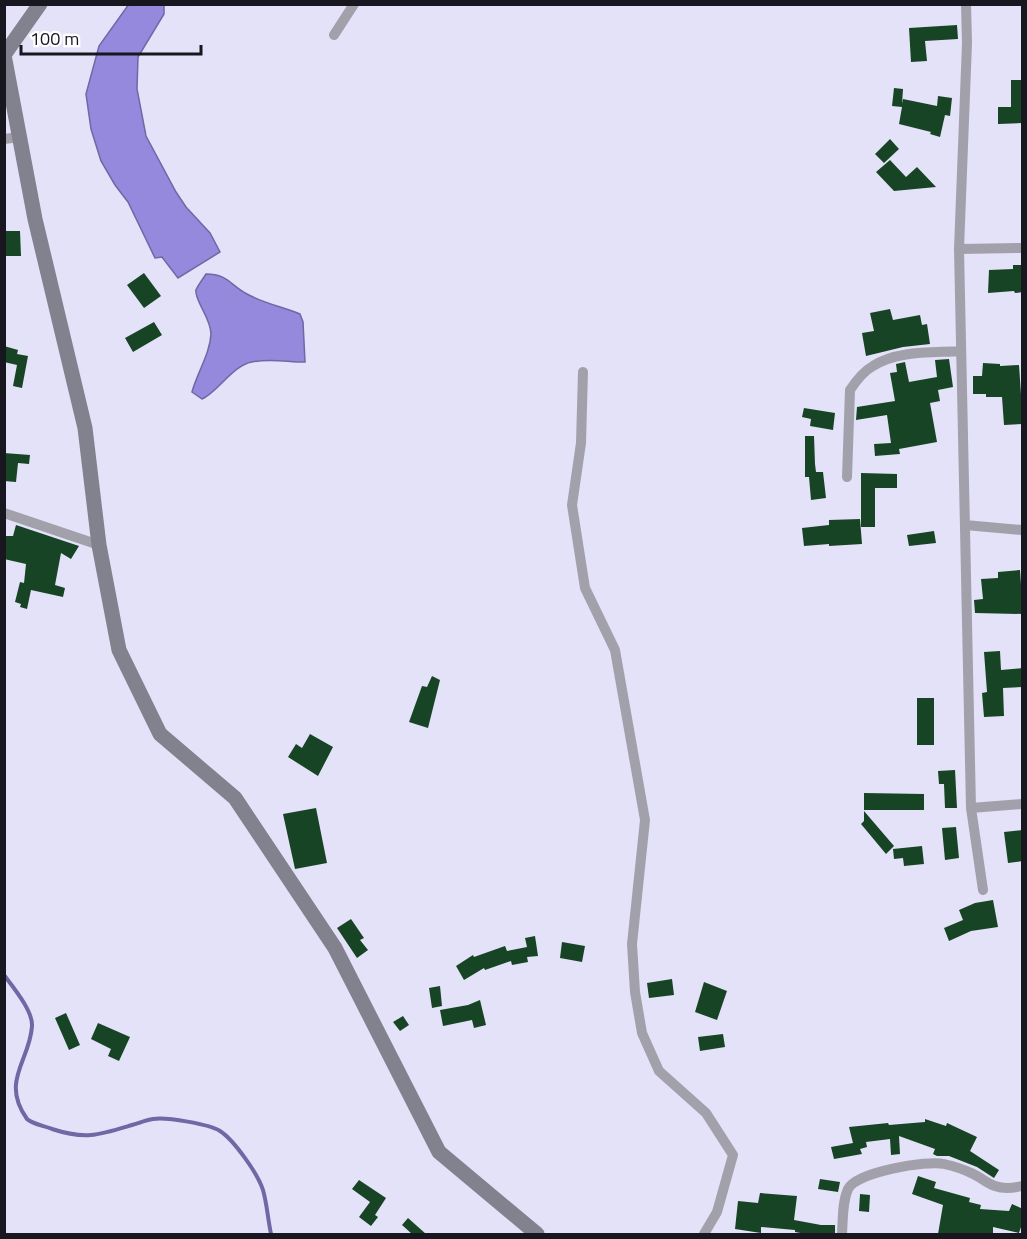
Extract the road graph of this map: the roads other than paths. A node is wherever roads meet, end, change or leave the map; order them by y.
1 (40, 4) edge
2 (354, 4) edge
3 (966, 4) edge
4 (334, 35) dead end
5 (6, 50) edge
6 (12, 138) edge
7 (1023, 248) edge
8 (959, 249) junction
9 (961, 351) junction
10 (583, 372) dead end
11 (847, 477) dead end
12 (4, 513) edge
13 (965, 525) junction
14 (1023, 530) edge
15 (99, 545) junction
16 (1023, 804) edge
17 (971, 808) junction
18 (983, 890) dead end
19 (1023, 1186) edge
20 (537, 1234) edge
21 (704, 1234) edge
22 (843, 1234) edge

1 - 5 main road
2 - 4 street
3 - 8 street
5 - 6 main road
6 - 15 main road
7 - 8 street
8 - 9 street
9 - 11 street
9 - 13 street
10 - 21 street
12 - 15 street
13 - 14 street
13 - 17 street
15 - 20 main road
16 - 17 street
17 - 18 street
19 - 22 street

